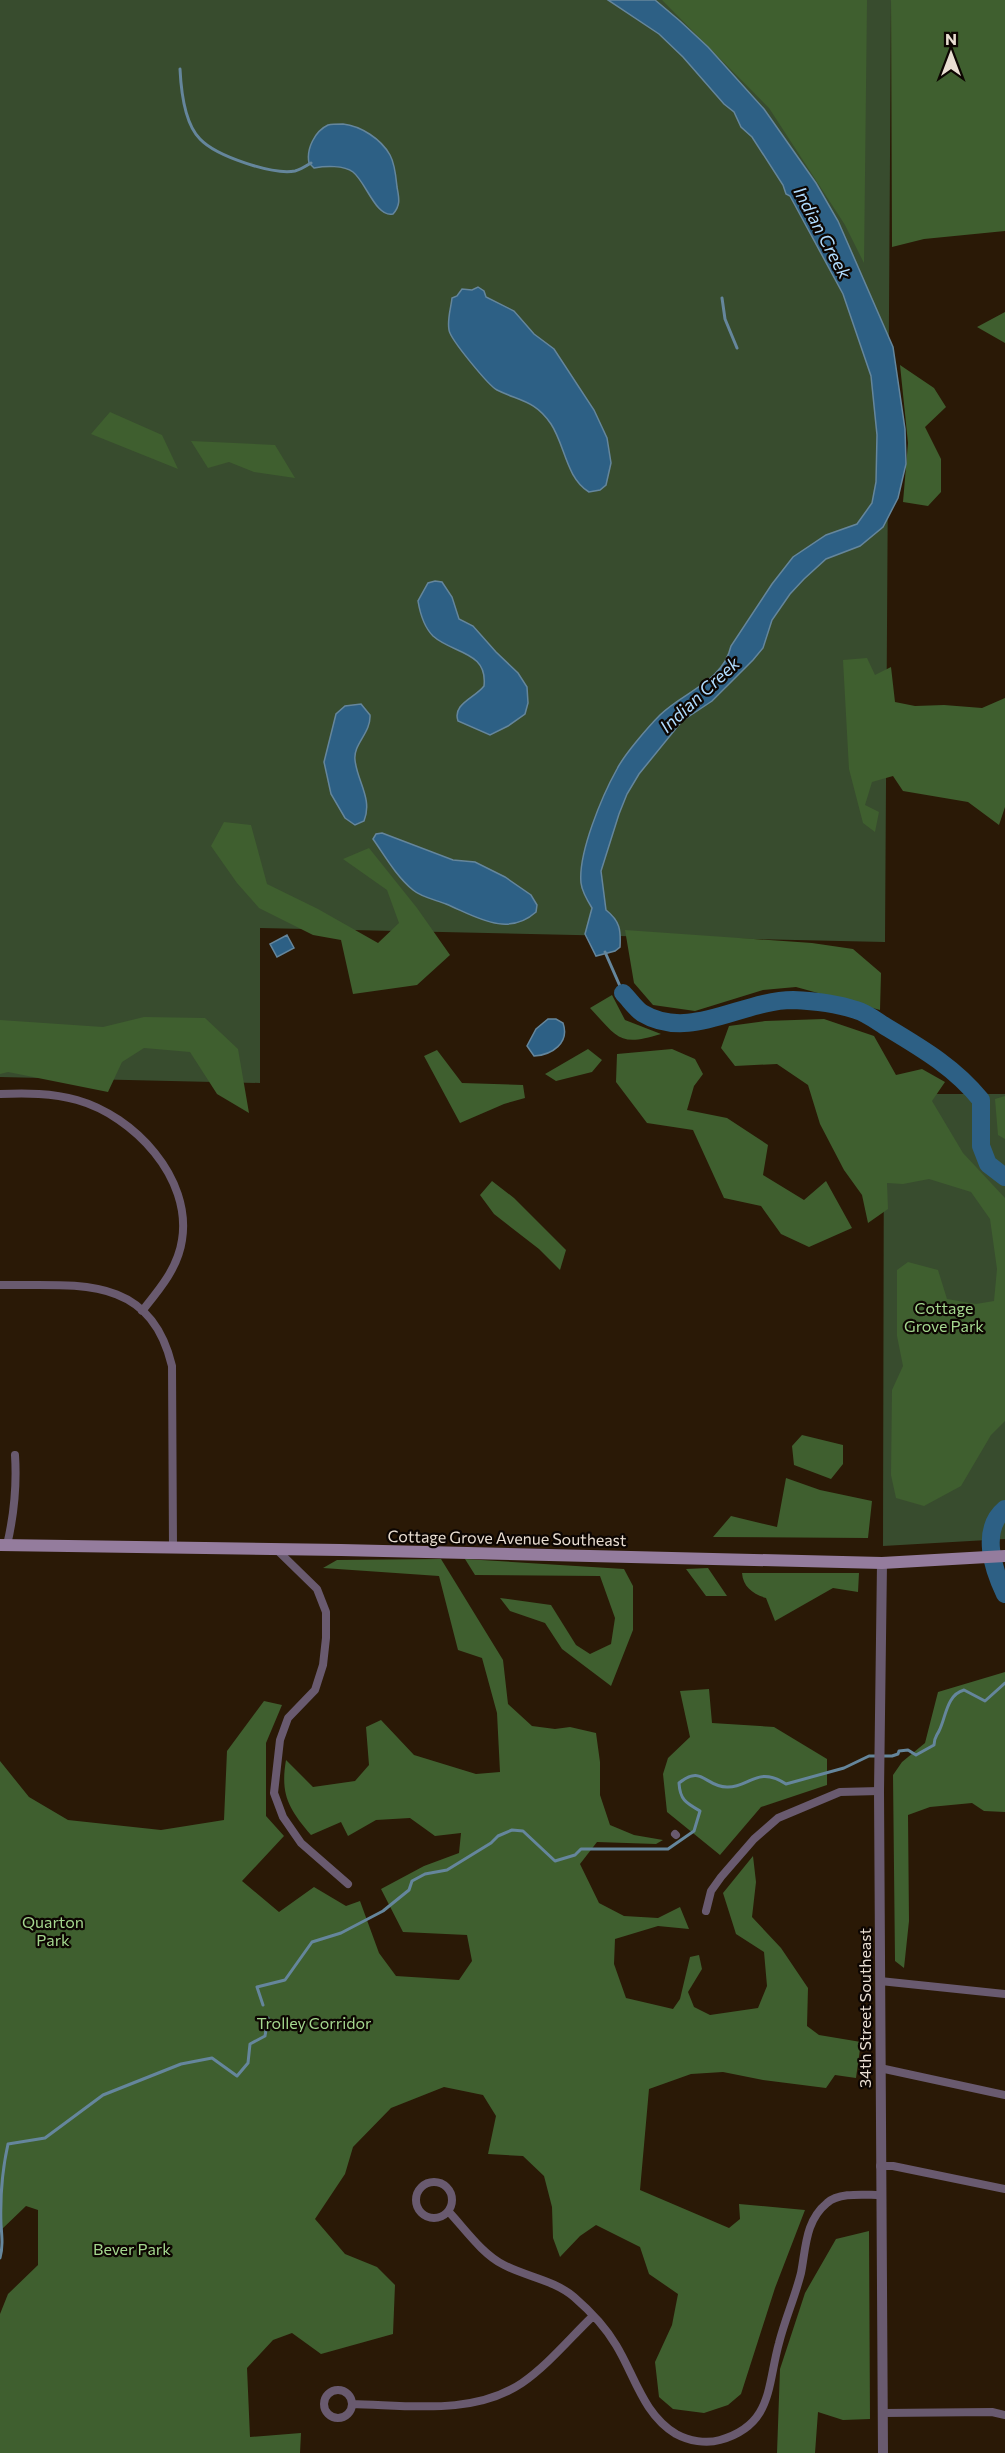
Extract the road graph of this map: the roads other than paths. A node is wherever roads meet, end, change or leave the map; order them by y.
1 (0, 1094) edge
2 (0, 1285) edge
3 (142, 1311) junction
4 (15, 1455) dead end
5 (4, 1545) edge
6 (173, 1548) junction
7 (276, 1549) junction
8 (1005, 1556) edge
9 (882, 1563) junction
10 (879, 1791) junction
11 (348, 1884) dead end
12 (706, 1911) dead end
13 (880, 1981) junction
14 (1005, 1994) edge
15 (880, 2068) junction
16 (1005, 2096) edge
17 (880, 2166) junction
18 (1005, 2189) edge
19 (880, 2195) junction
20 (448, 2212) junction
21 (592, 2317) junction
22 (352, 2404) dead end
23 (883, 2413) junction
24 (1005, 2415) edge
25 (883, 2453) edge

1 - 3 street
2 - 3 street
3 - 6 street
4 - 5 street, Cottage Grove Avenue Southeast
5 - 6 main road, Cottage Grove Avenue Southeast
6 - 7 main road, Cottage Grove Avenue Southeast
7 - 9 main road, Cottage Grove Avenue Southeast
7 - 11 street
8 - 9 main road, Cottage Grove Avenue Southeast
9 - 10 street, 34th Street Southeast
10 - 12 street
10 - 13 street, 34th Street Southeast
13 - 14 street
13 - 15 street, 34th Street Southeast
15 - 16 street
15 - 17 street, 34th Street Southeast
17 - 18 street
17 - 19 street, 34th Street Southeast
19 - 21 street
19 - 23 street, 34th Street Southeast
20 - 20 street
20 - 21 street
21 - 22 street
23 - 24 street
23 - 25 street, 34th Street Southeast

